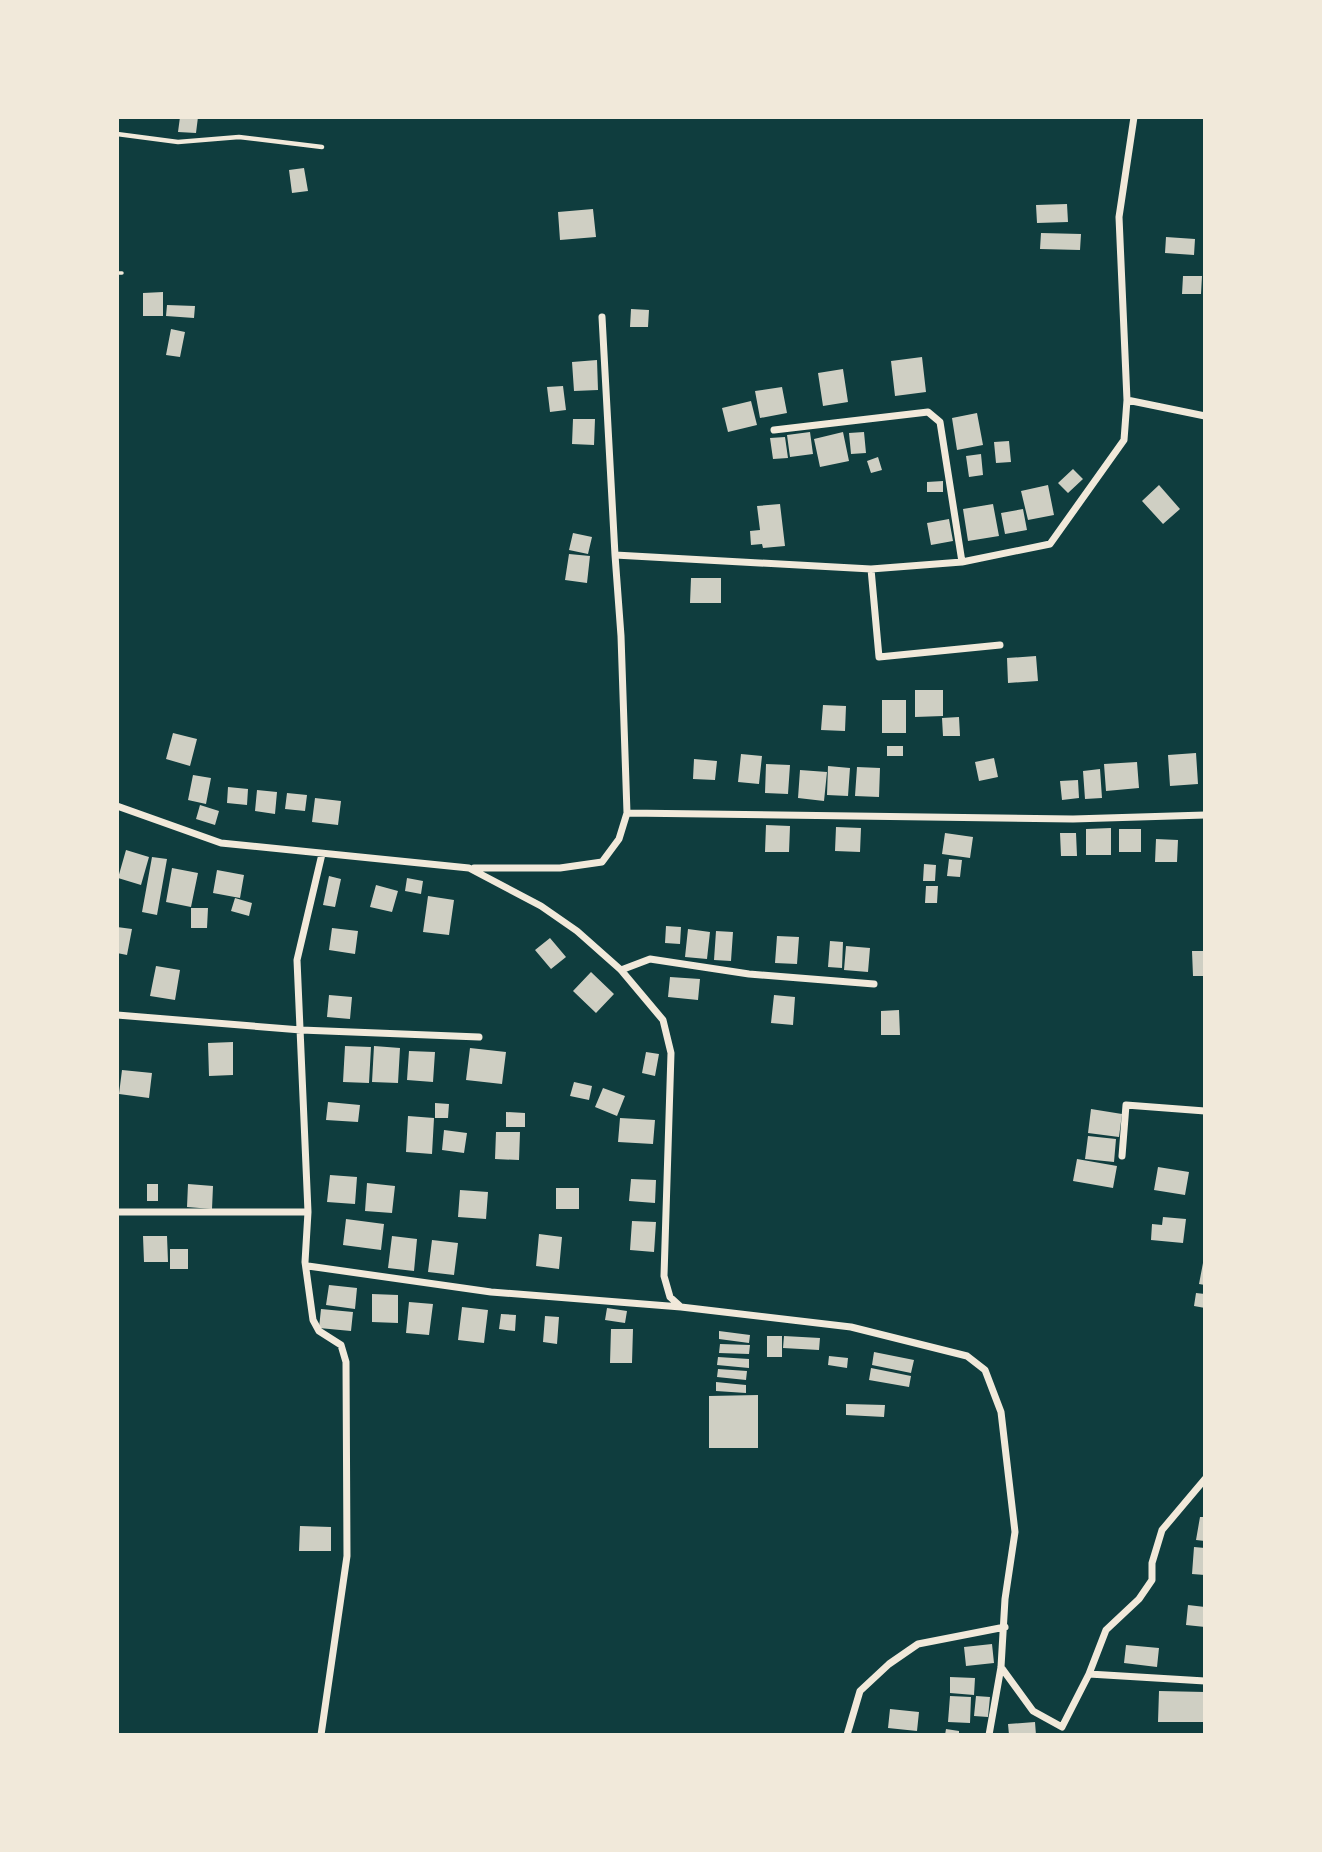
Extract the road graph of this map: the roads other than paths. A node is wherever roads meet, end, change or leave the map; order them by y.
1 (1134, 117) edge
2 (117, 134) edge
3 (322, 147) dead end
4 (602, 317) dead end
5 (1127, 400) junction
6 (1205, 416) edge
7 (774, 430) dead end
8 (615, 555) junction
9 (962, 562) junction
10 (871, 569) junction
11 (1000, 645) dead end
12 (117, 806) edge
13 (627, 813) junction
14 (1205, 815) edge
15 (322, 854) junction
16 (469, 868) junction
17 (621, 970) junction
18 (874, 984) dead end
19 (117, 1015) edge
20 (301, 1030) junction
21 (480, 1037) dead end
22 (1205, 1111) edge
23 (1122, 1156) dead end
24 (117, 1212) edge
25 (308, 1212) junction
26 (308, 1266) junction
27 (681, 1307) junction
28 (1205, 1479) edge
29 (1005, 1627) junction
30 (1001, 1667) junction
31 (1089, 1674) junction
32 (1205, 1681) edge
33 (1062, 1731) edge
34 (321, 1735) edge
35 (847, 1735) edge
36 (989, 1735) edge

1 - 5 street
2 - 3 lane
4 - 8 street
5 - 6 street
5 - 9 street
7 - 9 street
8 - 10 street
8 - 13 street
9 - 10 street
10 - 11 street
12 - 15 street
13 - 14 street
13 - 16 street
15 - 16 street
15 - 20 street
16 - 17 street
17 - 18 street
17 - 27 street
19 - 20 street
20 - 21 street
20 - 25 street
22 - 23 street
24 - 25 street
25 - 26 street
26 - 27 street
26 - 34 street
27 - 29 street
28 - 31 street
29 - 30 street
29 - 35 street
30 - 33 street
30 - 36 street
31 - 32 street
31 - 33 street

